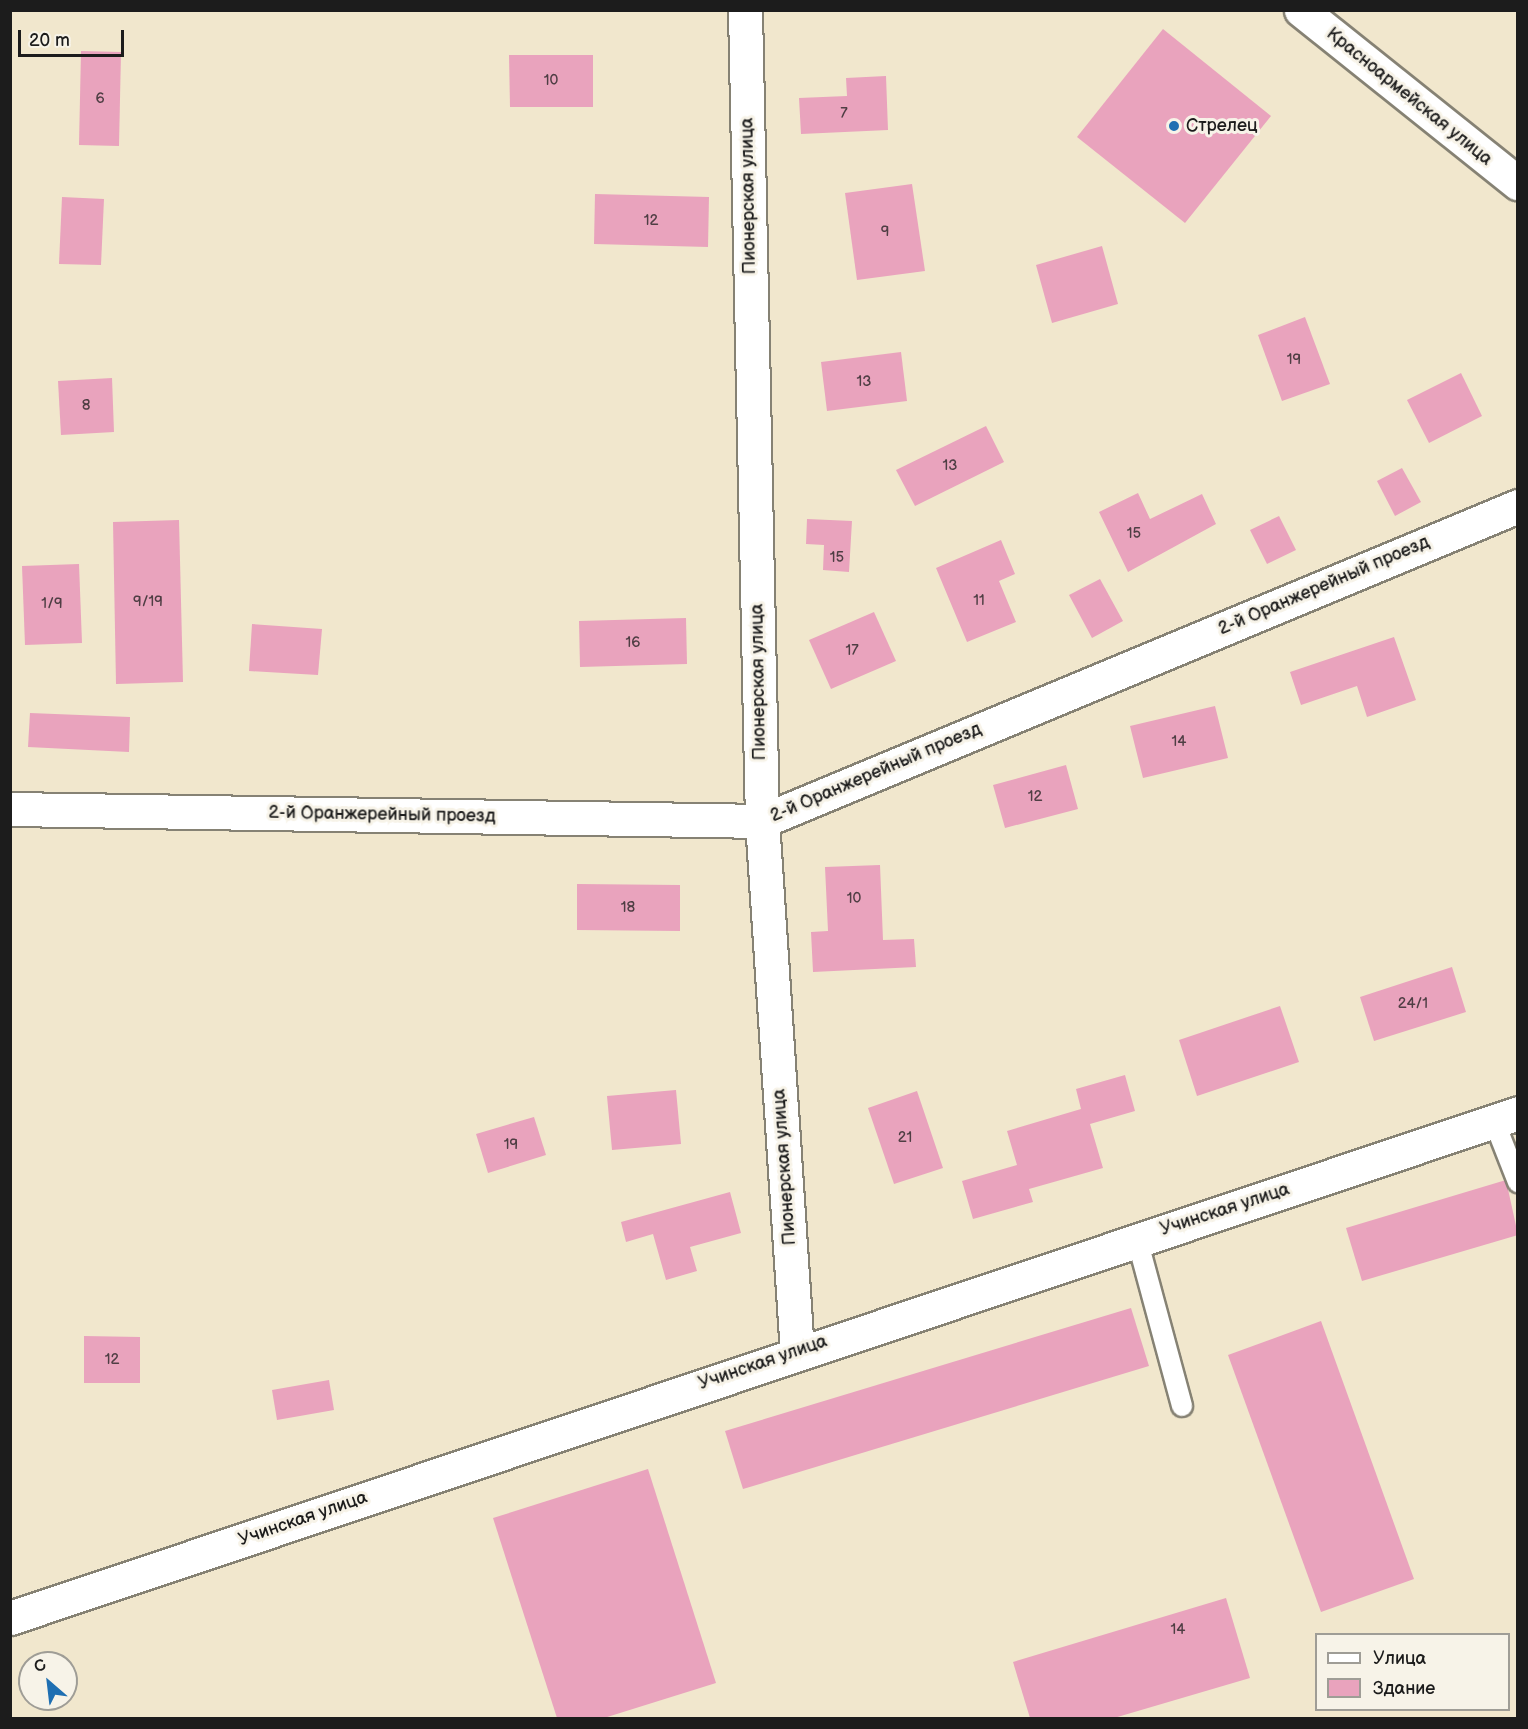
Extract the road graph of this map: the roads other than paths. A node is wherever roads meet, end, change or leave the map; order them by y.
1 (745, 10) edge
2 (1302, 10) edge
3 (1518, 183) edge
4 (1518, 506) edge
5 (10, 809) edge
6 (762, 821) junction
7 (1506, 1117) edge
8 (1518, 1182) edge
9 (1137, 1239) junction
10 (797, 1352) junction
11 (1182, 1406) dead end
12 (10, 1618) edge

1 - 6 street, Пионерская улица
2 - 3 street, Красноармейская улица
4 - 6 street, 2-й Оранжерейный проезд
5 - 6 street, 2-й Оранжерейный проезд
6 - 10 street, Пионерская улица
7 - 8 lane
7 - 9 street, Учинская улица
9 - 10 street, Учинская улица
9 - 11 lane
10 - 12 street, Учинская улица

